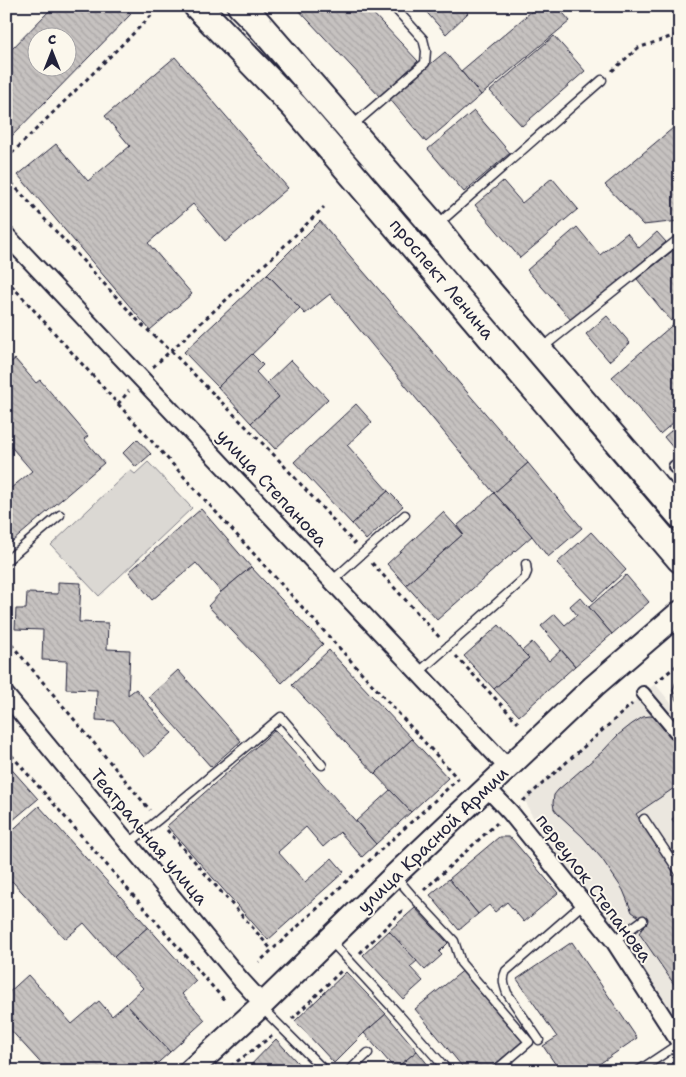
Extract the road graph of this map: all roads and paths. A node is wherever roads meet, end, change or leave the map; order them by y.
1 (197, 6) edge
2 (241, 6) edge
3 (393, 6) edge
4 (154, 13) dead end
5 (676, 35) dead end
6 (617, 67) dead end
7 (602, 80) dead end
8 (350, 128) junction
9 (6, 159) edge
10 (6, 177) edge
11 (324, 207) dead end
12 (435, 227) junction
13 (6, 235) edge
14 (680, 238) edge
15 (6, 279) edge
16 (171, 351) junction
17 (539, 351) junction
18 (680, 514) edge
19 (60, 515) dead end
20 (405, 515) dead end
21 (363, 553) junction
22 (680, 559) edge
23 (6, 561) edge
24 (526, 564) dead end
25 (332, 581) junction
26 (680, 612) edge
27 (6, 638) edge
28 (447, 646) junction
29 (680, 663) edge
30 (418, 673) junction
31 (680, 686) edge
32 (644, 693) junction
33 (6, 695) edge
34 (680, 697) edge
35 (518, 724) dead end
36 (680, 737) edge
37 (6, 749) edge
38 (322, 765) dead end
39 (508, 768) junction
40 (487, 788) junction
41 (510, 812) junction
42 (644, 819) dead end
43 (158, 820) junction
44 (128, 844) junction
45 (679, 870) edge
46 (395, 875) junction
47 (414, 898) junction
48 (584, 903) junction
49 (643, 920) dead end
50 (330, 939) junction
51 (614, 942) junction
52 (272, 950) junction
53 (259, 962) dead end
54 (351, 962) junction
55 (225, 1001) dead end
56 (261, 1005) junction
57 (282, 1028) junction
58 (539, 1040) dead end
59 (680, 1043) edge
60 (368, 1052) dead end
61 (190, 1071) edge
62 (224, 1071) edge
63 (325, 1071) edge
64 (349, 1071) edge
65 (448, 1071) edge
66 (495, 1071) edge
67 (638, 1071) edge

1 - 22 highway, проспект Ленина
2 - 8 highway, проспект Ленина
3 - 8 lane
4 - 9 path
5 - 6 path
7 - 12 lane
8 - 12 highway, проспект Ленина
10 - 16 path
11 - 16 path
12 - 17 highway, проспект Ленина
13 - 25 street, улица Степанова
14 - 17 lane
15 - 52 path
16 - 21 path
17 - 18 highway, проспект Ленина
19 - 23 lane
20 - 21 lane
21 - 25 lane
21 - 28 path
24 - 28 lane
25 - 30 street, улица Степанова
26 - 39 main road, улица Красной Армии
27 - 43 path
28 - 30 lane
28 - 35 path
29 - 32 path
30 - 39 street, улица Степанова
31 - 34 lane
32 - 36 street
32 - 41 path
33 - 44 street, Театральная улица
37 - 55 path
38 - 43 lane
39 - 40 main road, улица Красной Армии
40 - 41 street, переулок Степанова
40 - 46 main road, улица Красной Армии
41 - 47 path
41 - 48 street, переулок Степанова
42 - 45 lane
43 - 44 lane
43 - 52 path
44 - 56 street, Театральная улица
46 - 47 lane
46 - 50 main road, улица Красной Армии
47 - 54 path
47 - 66 lane
48 - 51 street, переулок Степанова
48 - 58 lane
49 - 51 lane
50 - 54 lane
50 - 56 main road, улица Красной Армии
51 - 59 street, переулок Степанова
52 - 53 path
54 - 57 path
54 - 65 lane
56 - 57 lane
56 - 61 main road, улица Красной Армии
57 - 62 path
57 - 63 lane
59 - 67 lane
60 - 64 lane

